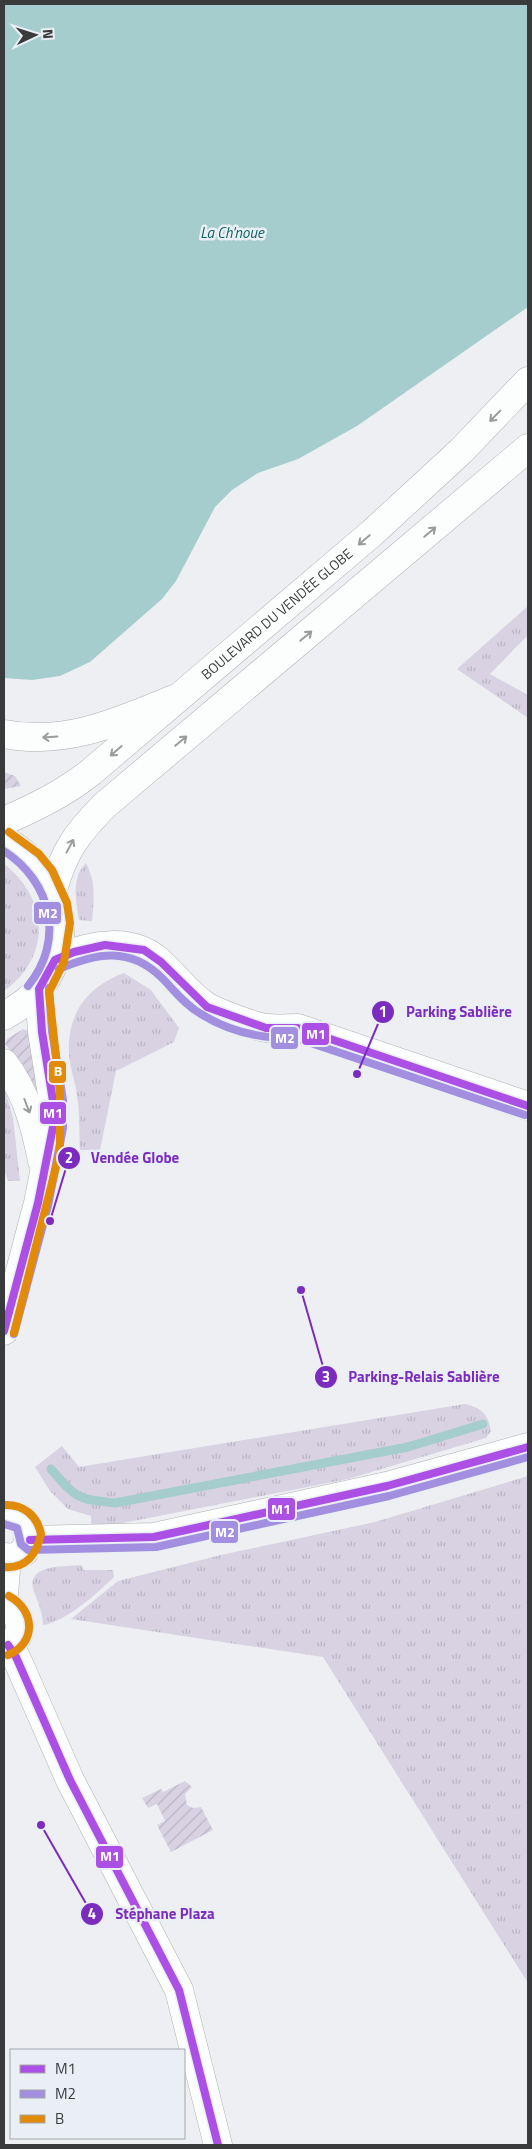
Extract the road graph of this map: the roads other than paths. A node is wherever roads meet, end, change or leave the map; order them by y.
1 (528, 381) edge
2 (528, 448) edge
3 (180, 696) junction
4 (4, 734) edge
5 (4, 820) edge
6 (4, 840) edge
7 (53, 890) junction
8 (55, 960) junction
9 (39, 989) junction
10 (4, 1016) edge
11 (4, 1063) edge
12 (528, 1106) edge
13 (44, 1170) junction
14 (4, 1331) edge
15 (528, 1448) edge
16 (4, 1510) edge
17 (4, 1514) edge
18 (30, 1540) junction
19 (5, 1558) edge
20 (4, 1594) edge
21 (4, 1605) edge
22 (6, 1645) edge
23 (218, 2145) edge

1 -> 3 street, BOULEVARD DU VENDÉE GLOBE
7 -> 2 street
3 -> 4 street
3 -> 5 street, BOULEVARD DU VENDÉE GLOBE
6 - 7 street
7 - 8 street
8 - 9 street
8 - 12 street
9 - 10 street
9 - 13 street
11 -> 13 street
13 - 14 street
15 - 18 street
16 - 17 street
17 - 18 street
18 - 19 street
19 - 20 street
21 - 22 street
22 - 23 street

